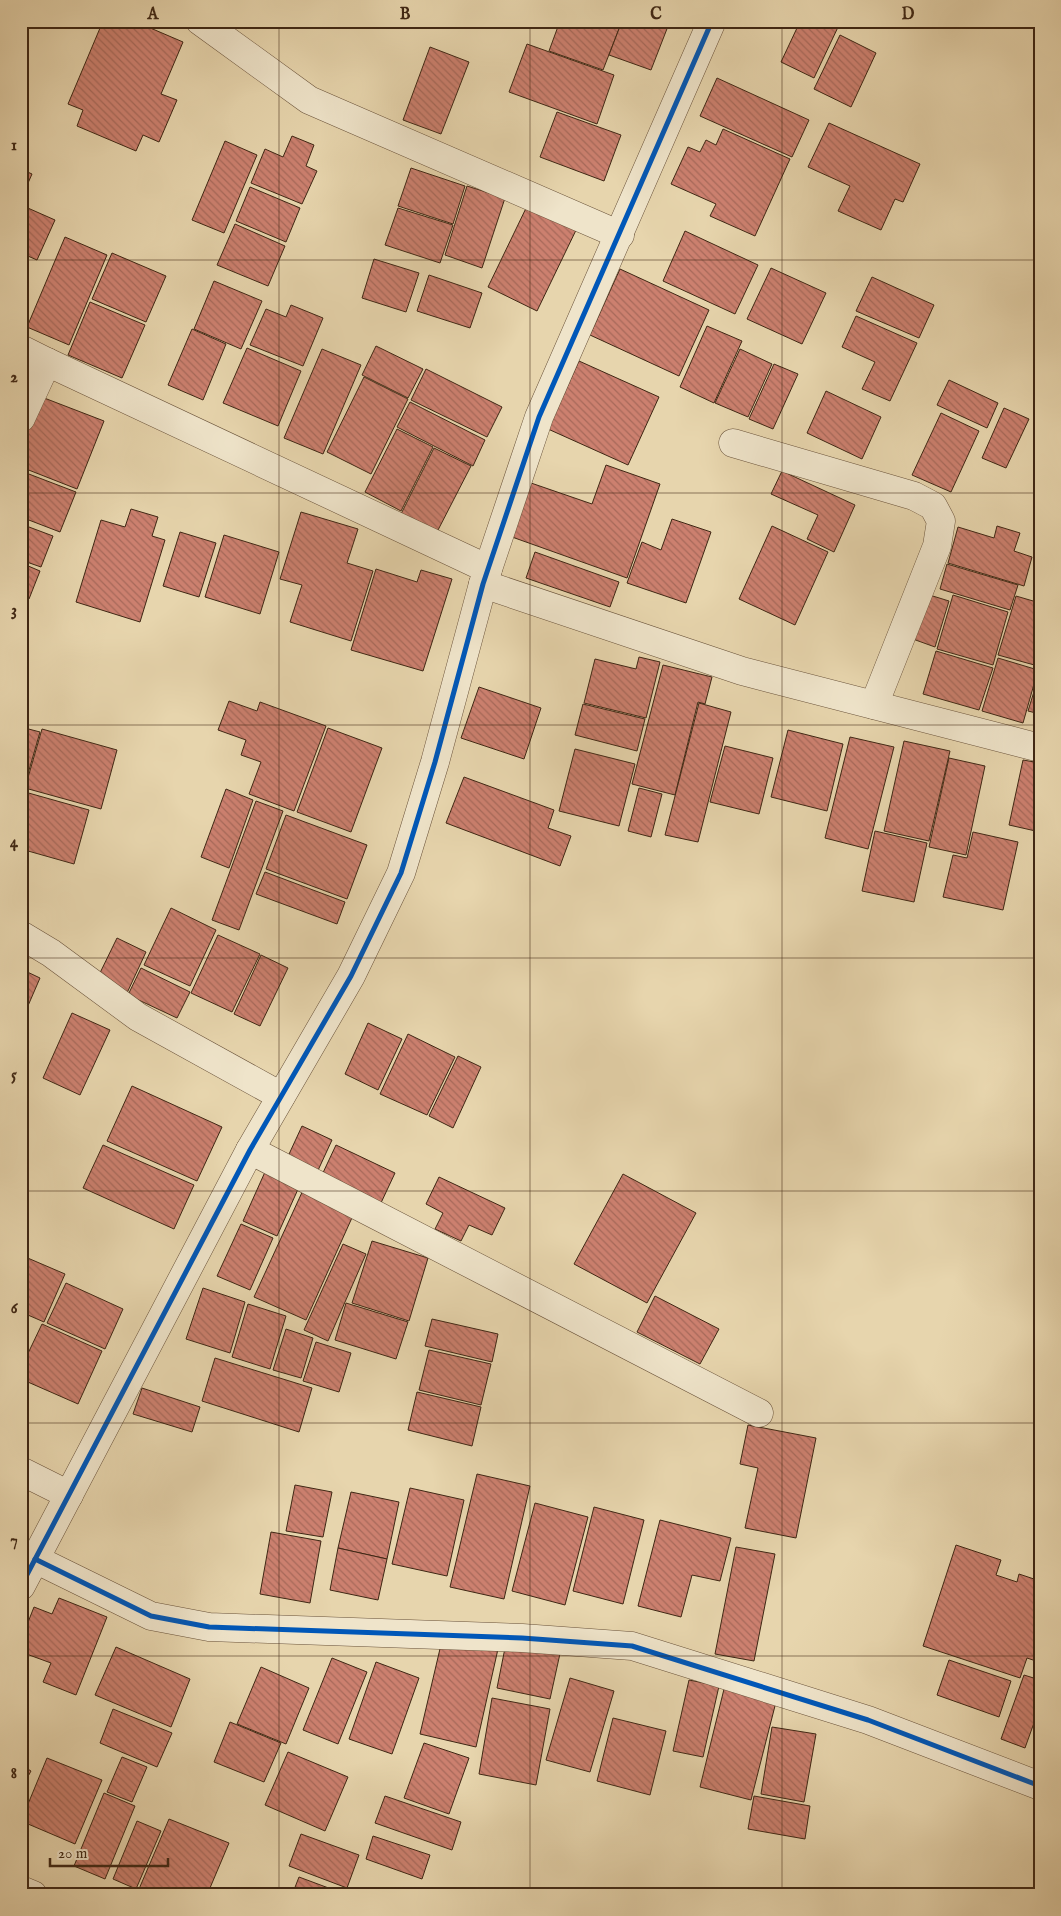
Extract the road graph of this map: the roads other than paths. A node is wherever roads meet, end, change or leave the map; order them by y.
1 (200, 21) edge
2 (712, 21) edge
3 (620, 235) junction
4 (21, 348) edge
5 (47, 362) junction
6 (21, 418) edge
7 (733, 442) dead end
8 (486, 576) junction
9 (874, 705) junction
10 (1040, 748) edge
11 (21, 935) edge
12 (281, 1096) junction
13 (250, 1150) junction
14 (759, 1413) dead end
15 (21, 1471) edge
16 (69, 1495) junction
17 (35, 1559) junction
18 (21, 1586) edge
19 (1040, 1786) edge
20 (21, 1890) edge
21 (33, 1895) edge

1 - 3 street
2 - 3 street
3 - 8 street
4 - 5 street
5 - 6 street
5 - 8 street
7 - 9 street
8 - 9 street
8 - 12 street
9 - 10 street
11 - 12 street
12 - 13 street
13 - 14 street
13 - 16 street
15 - 16 street
16 - 17 street
17 - 18 street
17 - 19 street
20 - 21 street

